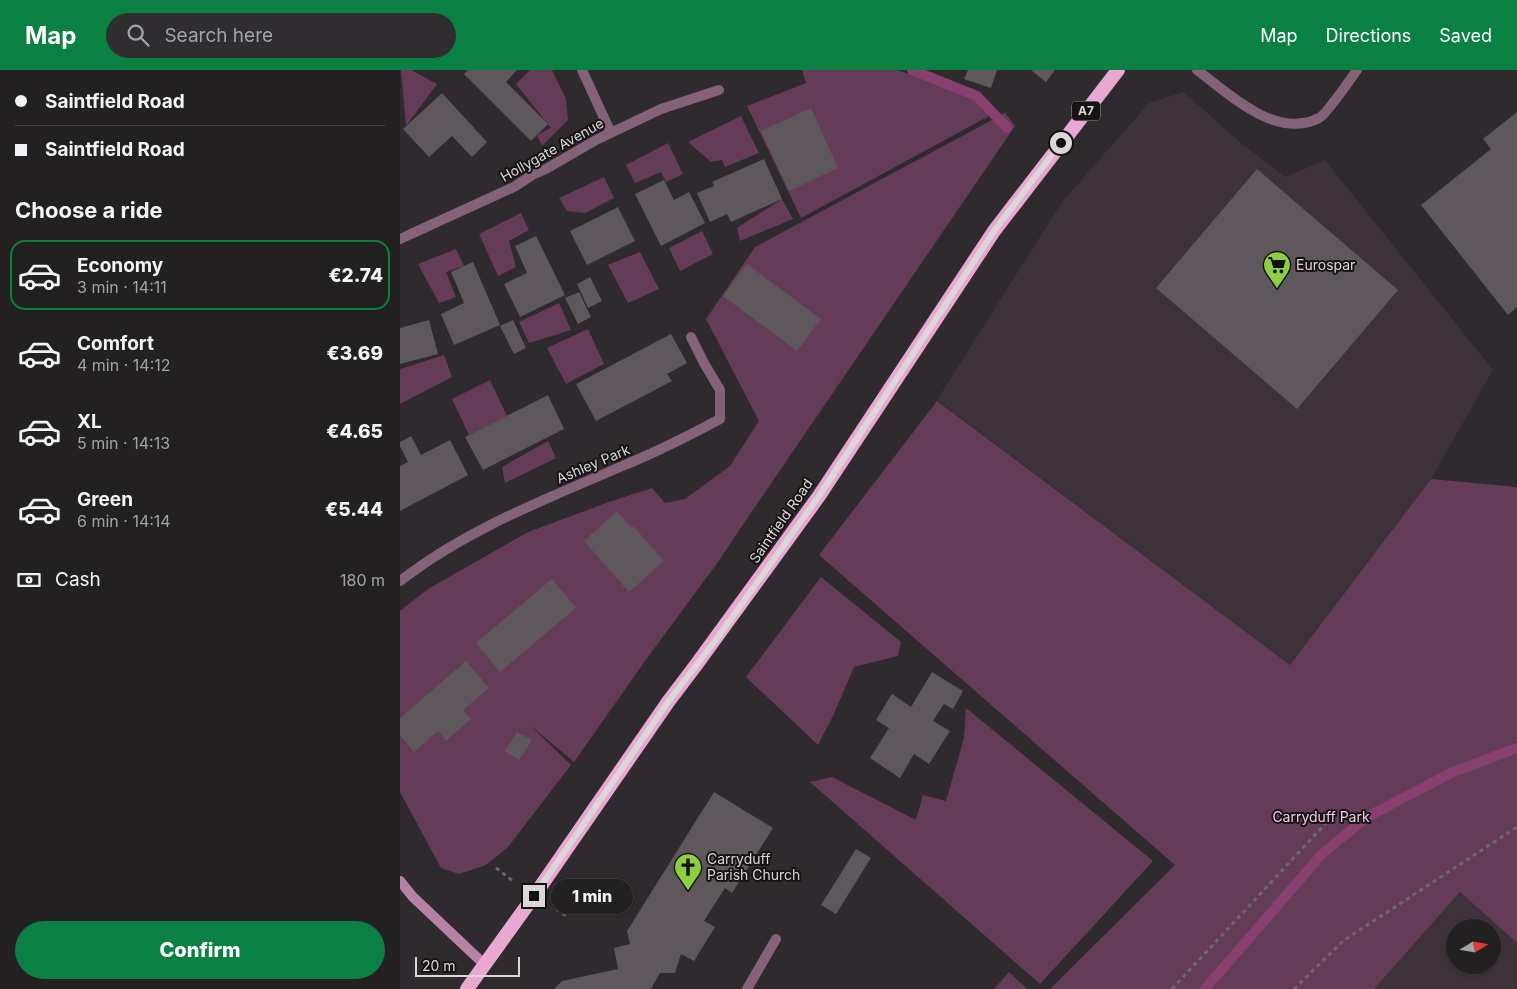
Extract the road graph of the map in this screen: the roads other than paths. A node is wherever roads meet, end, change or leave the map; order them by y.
1 (582, 70) edge
2 (1118, 70) edge
3 (1197, 70) edge
4 (1357, 70) edge
5 (720, 90) dead end
6 (611, 133) junction
7 (400, 239) edge
8 (691, 336) dead end
9 (400, 581) edge
10 (400, 881) edge
11 (776, 940) dead end
12 (485, 965) junction
13 (467, 989) edge
14 (747, 989) edge

1 - 6 street
2 - 12 highway, Saintfield Road / A7
3 - 4 street
5 - 6 street, Hollygate Avenue
6 - 7 street, Hollygate Avenue
8 - 9 street, Ashley Park
10 - 12 main road
11 - 14 street
12 - 13 highway, Saintfield Road / A7

